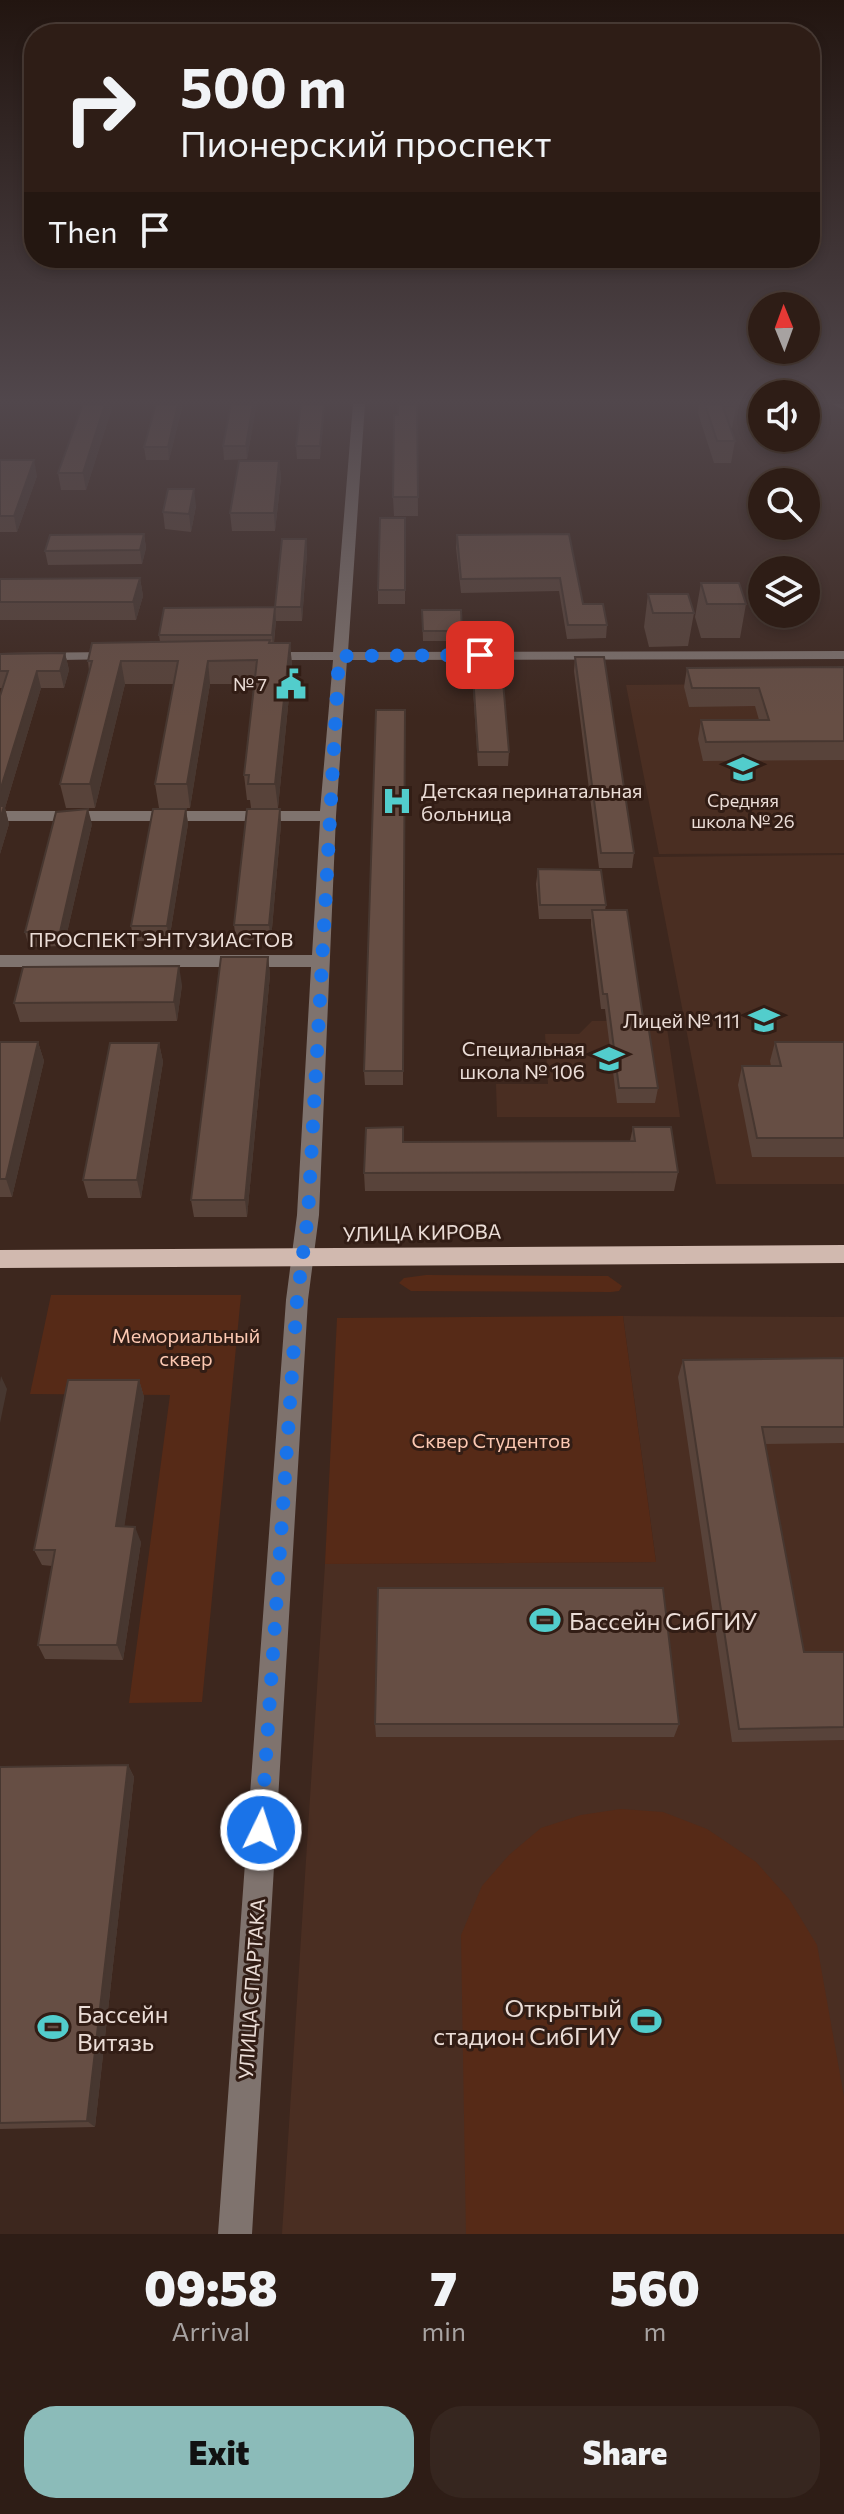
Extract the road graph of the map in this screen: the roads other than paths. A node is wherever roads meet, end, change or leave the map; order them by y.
1 (351, 508) edge
2 (844, 655) edge
3 (126, 656) edge
4 (247, 656) edge
5 (339, 656) junction
6 (0, 657) edge
7 (0, 816) edge
8 (328, 816) junction
9 (0, 961) edge
10 (323, 961) junction
11 (844, 1254) edge
12 (301, 1258) junction
13 (0, 1259) edge
14 (235, 2234) edge

1 - 5 street, УЛИЦА СПАРТАКА
2 - 5 street
3 - 6 street
4 - 5 street
5 - 8 street, УЛИЦА СПАРТАКА
7 - 8 street
8 - 10 street, УЛИЦА СПАРТАКА
9 - 10 street, ПРОСПЕКТ ЭНТУЗИАСТОВ
10 - 12 street, УЛИЦА СПАРТАКА
11 - 12 main road, УЛИЦА КИРОВА
12 - 13 main road, УЛИЦА КИРОВА
12 - 14 street, УЛИЦА СПАРТАКА

